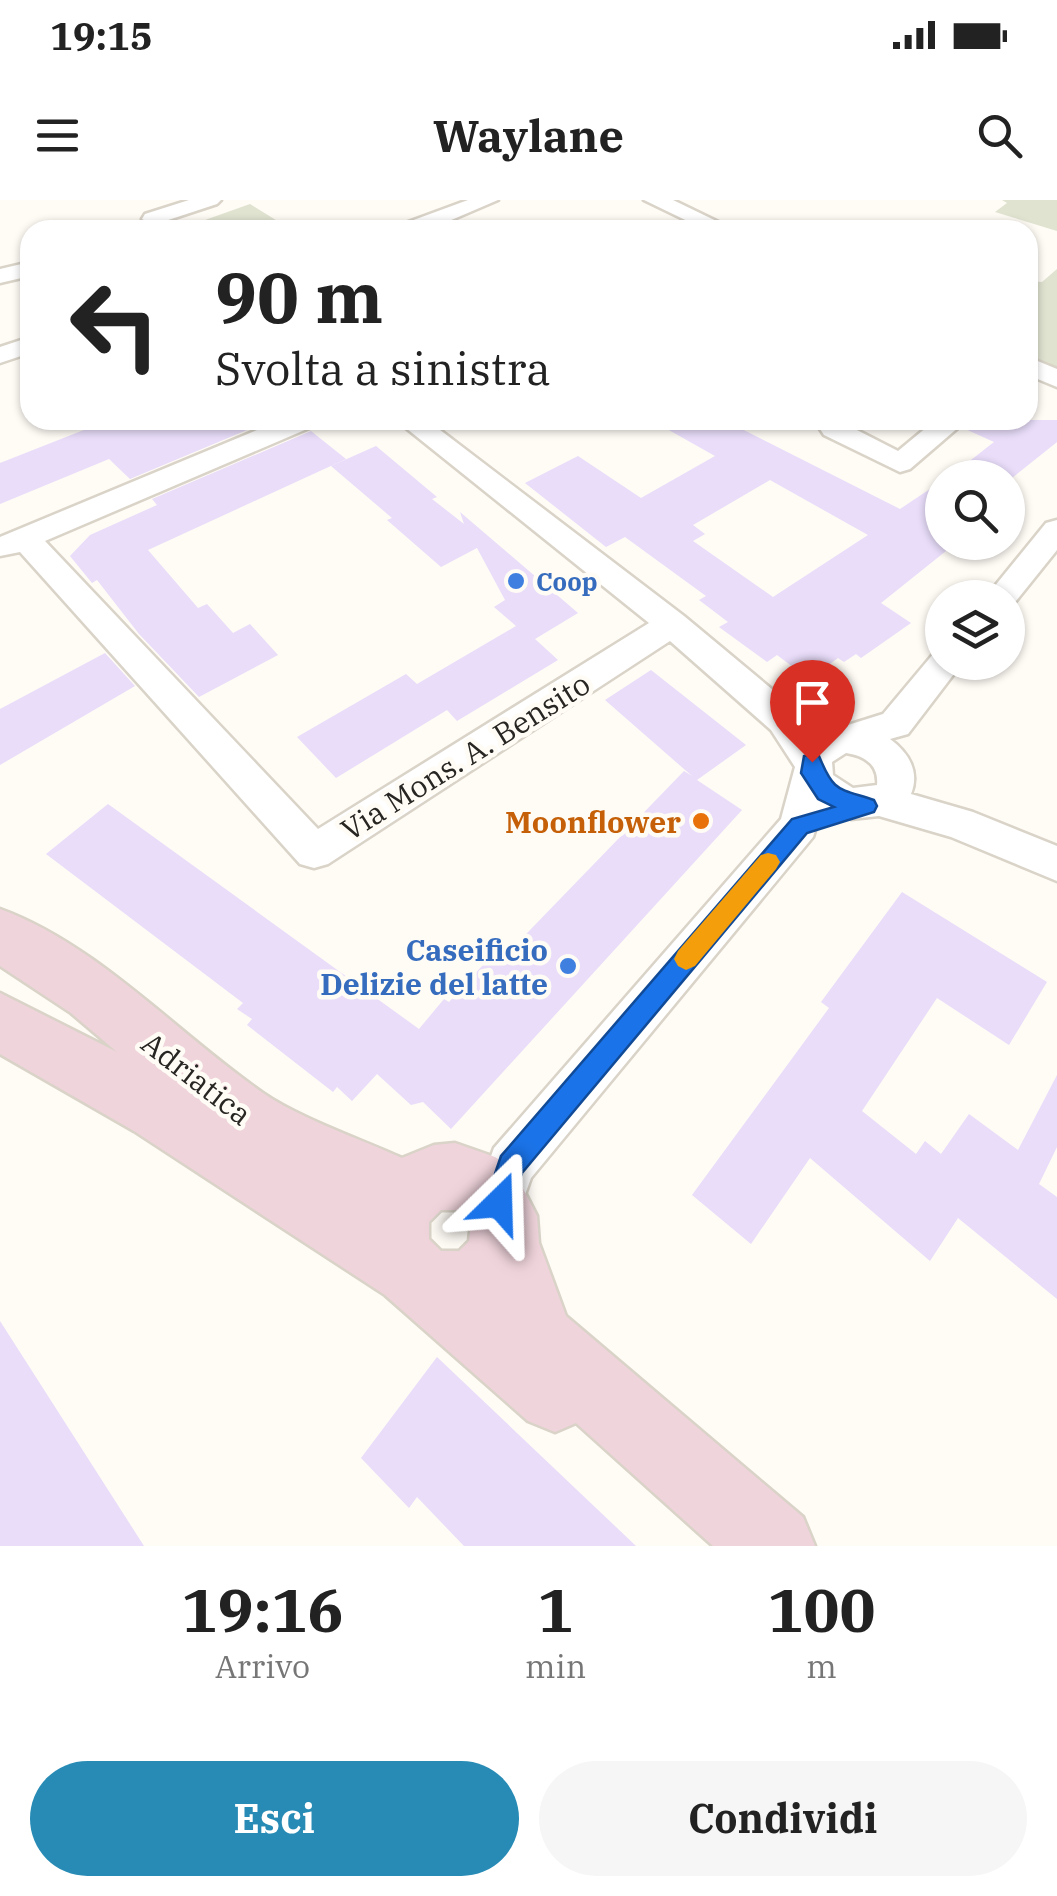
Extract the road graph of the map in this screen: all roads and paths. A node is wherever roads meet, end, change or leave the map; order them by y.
1 (210, 200) edge
2 (487, 200) edge
3 (655, 200) edge
4 (161, 220) edge
5 (434, 220) edge
6 (701, 220) edge
7 (280, 430) edge
8 (423, 430) edge
9 (836, 430) edge
10 (941, 430) edge
11 (1057, 530) edge
12 (12, 544) edge
13 (1016, 580) edge
14 (672, 624) junction
15 (931, 680) edge
16 (895, 724) junction
17 (826, 754) junction
18 (885, 787) junction
19 (800, 826) junction
20 (1057, 864) edge
21 (0, 934) edge
22 (0, 1021) edge
23 (408, 1196) junction
24 (497, 1197) junction
25 (413, 1275) junction
26 (727, 1546) edge
27 (774, 1546) edge

1 - 4 street
2 - 5 street
3 - 6 street
7 - 12 street
8 - 14 street
9 - 10 street
11 - 13 street
12 - 14 street, Via Mons. A. Bensito
14 - 17 street
15 - 16 street
16 - 17 street
16 - 18 street
17 - 18 street
17 - 18 street
17 - 19 street
18 - 19 street
18 - 20 street
19 - 24 street
21 - 23 main road, Adriatica
22 - 25 main road, Adriatica
23 - 24 main road
23 - 25 main road
24 - 25 main road, Adriatica
24 - 27 main road
25 - 26 main road, Adriatica

